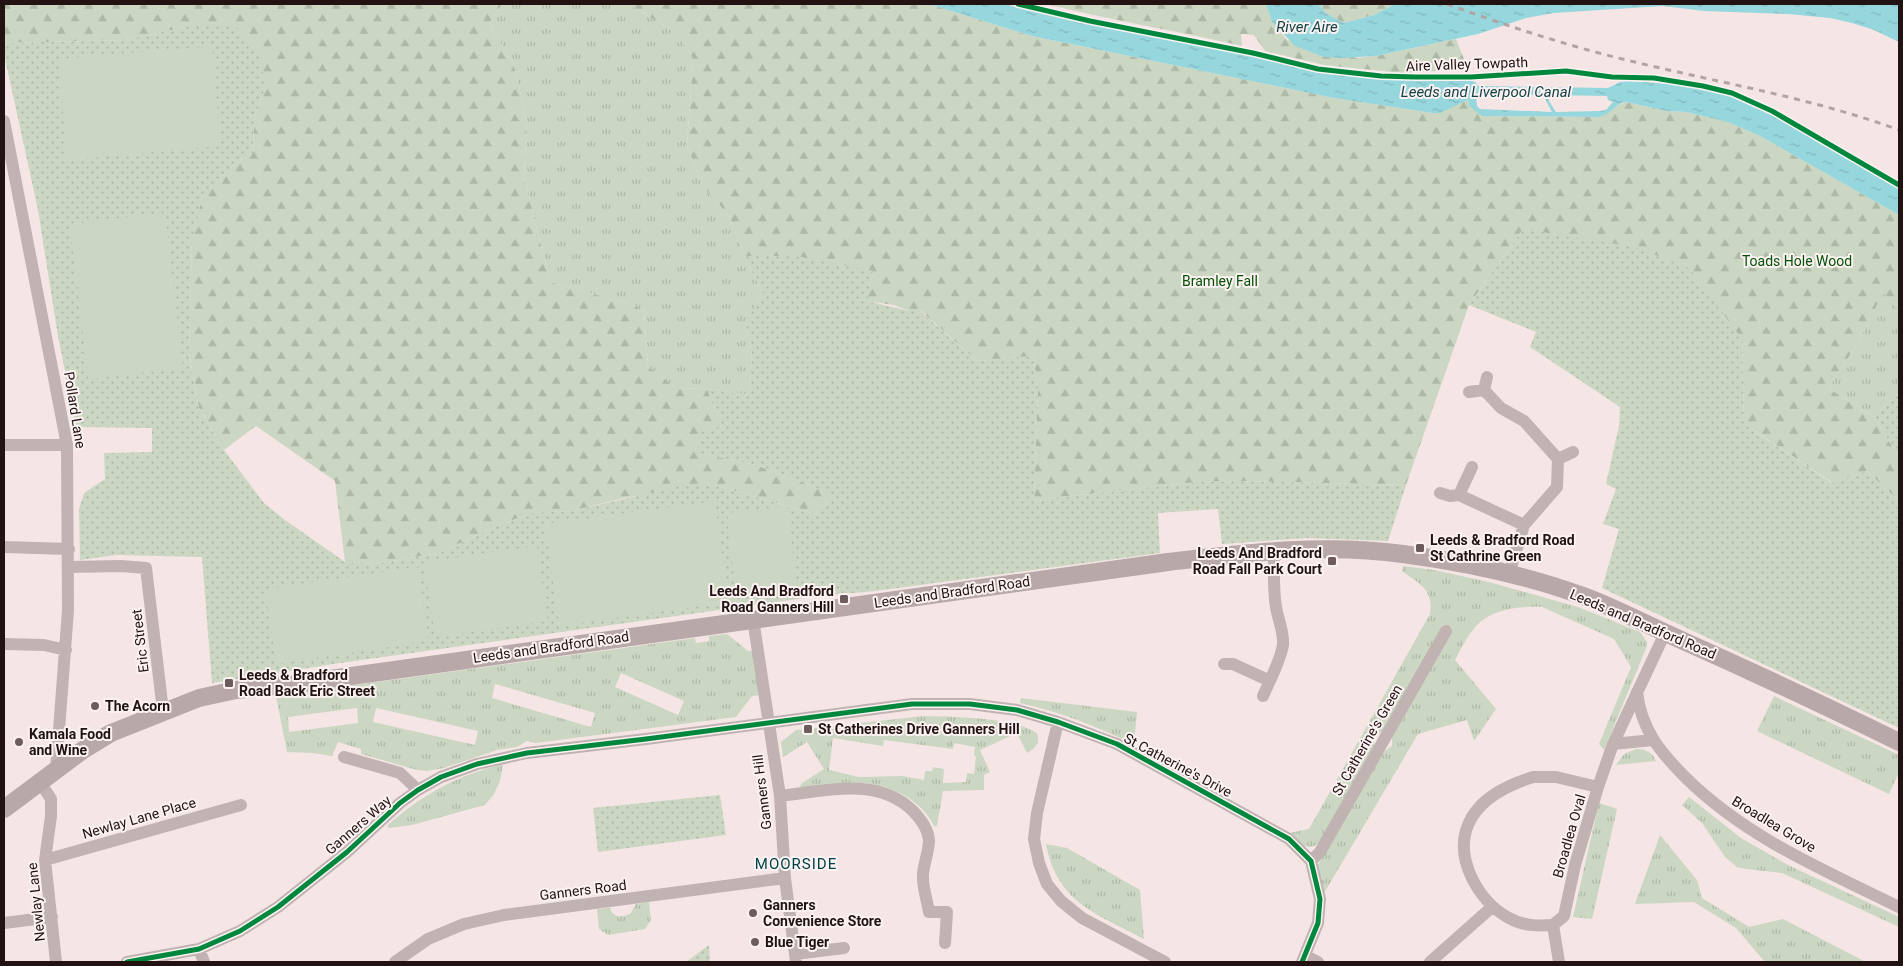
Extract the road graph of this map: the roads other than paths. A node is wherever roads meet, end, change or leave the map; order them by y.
1 (4, 125) edge
2 (1487, 377) dead end
3 (1484, 390) junction
4 (1469, 392) dead end
5 (4, 445) edge
6 (67, 445) junction
7 (1573, 452) dead end
8 (1558, 459) junction
9 (1472, 466) dead end
10 (1440, 493) dead end
11 (1459, 495) junction
12 (1524, 524) junction
13 (4, 546) edge
14 (69, 548) junction
15 (1274, 552) junction
16 (68, 567) junction
17 (1509, 574) junction
18 (753, 619) junction
19 (1446, 631) dead end
20 (1664, 632) junction
21 (4, 644) edge
22 (66, 650) junction
23 (1224, 664) dead end
24 (1270, 681) junction
25 (1637, 692) junction
26 (1263, 696) dead end
27 (163, 711) junction
28 (768, 722) junction
29 (1058, 722) junction
30 (1653, 740) junction
31 (1899, 742) edge
32 (1613, 744) junction
33 (344, 757) dead end
34 (56, 770) junction
35 (40, 782) junction
36 (1598, 787) junction
37 (418, 790) junction
38 (780, 796) junction
39 (241, 805) dead end
40 (4, 809) edge
41 (45, 860) junction
42 (1311, 862) junction
43 (786, 878) junction
44 (1492, 907) junction
45 (1899, 907) edge
46 (52, 917) junction
47 (4, 923) edge
48 (1553, 926) junction
49 (945, 943) dead end
50 (844, 948) dead end
51 (199, 949) junction
52 (795, 958) edge
53 (1304, 959) edge
54 (56, 962) edge
55 (127, 962) edge
56 (204, 962) edge
57 (395, 962) edge
58 (1165, 962) edge
59 (1318, 962) edge
60 (1430, 962) edge
61 (1559, 962) edge

1 - 6 street, Pollard Lane
2 - 3 street
3 - 4 street
3 - 8 street
5 - 6 street
6 - 14 street, Pollard Lane
7 - 8 street
8 - 12 street
9 - 11 street
10 - 11 street
11 - 12 street
12 - 17 street
13 - 14 street
14 - 16 street, Pollard Lane
15 - 17 main road, Leeds and Bradford Road
15 - 18 main road, Leeds and Bradford Road
15 - 24 street
16 - 22 street, Pollard Lane
16 - 27 street, Eric Street
17 - 20 main road, Leeds and Bradford Road
18 - 27 main road, Leeds and Bradford Road
18 - 28 street, Ganners Hill
19 - 42 street, St Catherine's Green
20 - 25 street
20 - 31 main road, Leeds and Bradford Road
21 - 22 street
22 - 34 street, Pollard Lane
23 - 24 street
24 - 26 street
25 - 30 street, Broadlea Grove
25 - 32 street
27 - 34 main road, Leeds and Bradford Road
28 - 29 street, St Catherine's Drive
28 - 37 street, Ganners Way
28 - 38 street, Ganners Hill
29 - 42 street, St Catherine's Drive
29 - 58 street
30 - 32 street
30 - 45 street, Broadlea Grove
32 - 36 street
33 - 37 street
34 - 35 main road, Leeds and Bradford Road
35 - 40 main road, Leeds and Bradford Road
35 - 41 street, Newlay Lane
36 - 44 street, Broadlea Oval
36 - 48 street, Broadlea Oval
37 - 51 street, Ganners Way
38 - 43 street, Ganners Hill
38 - 49 street
39 - 41 street, Newlay Lane Place
41 - 46 street, Newlay Lane
42 - 53 street
43 - 52 street, Ganners Hill
43 - 57 street, Ganners Road
44 - 48 street, Broadlea Oval
44 - 60 street
46 - 47 street
46 - 54 street, Newlay Lane
48 - 61 street
50 - 52 street
51 - 55 street, Ganners Way
51 - 56 street
53 - 59 street

